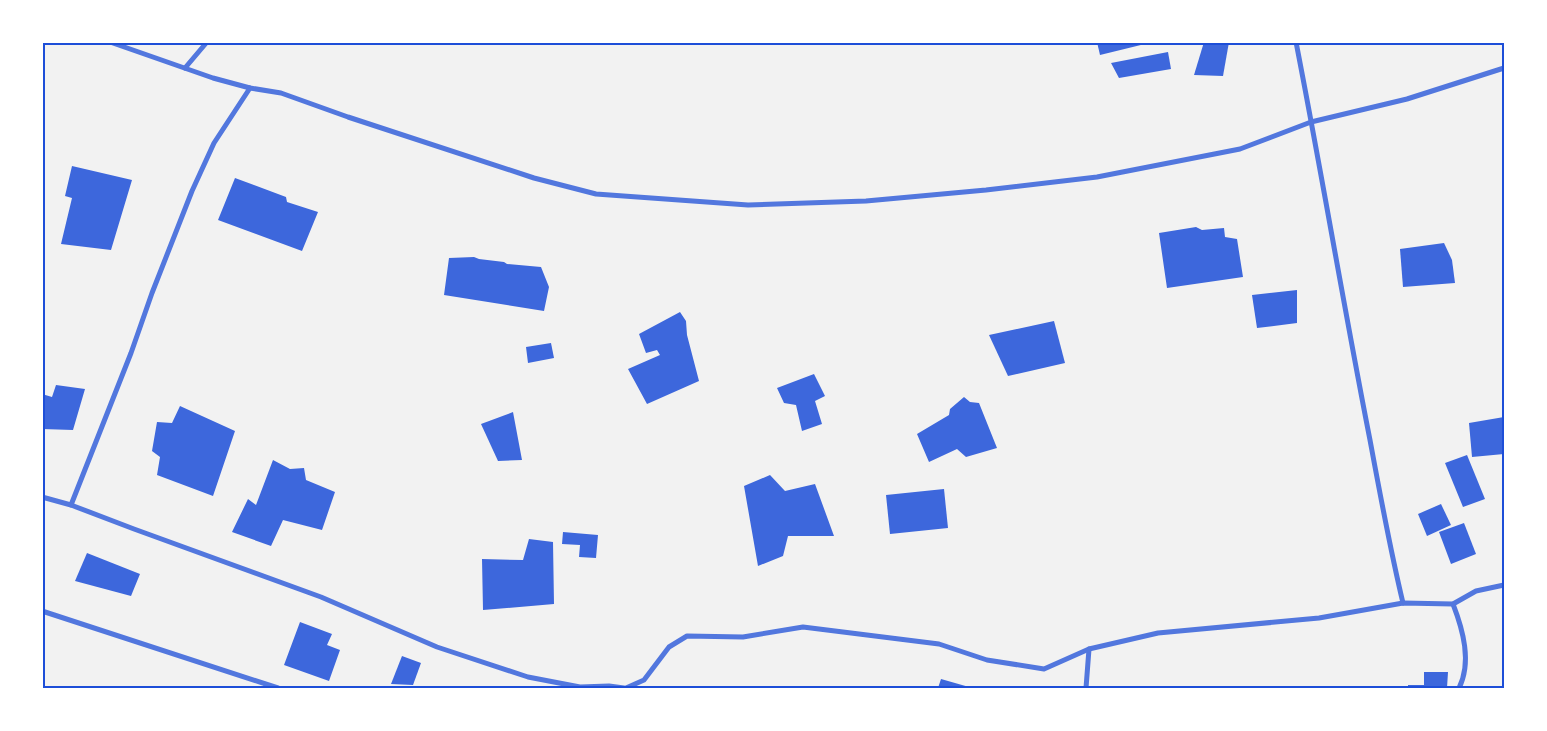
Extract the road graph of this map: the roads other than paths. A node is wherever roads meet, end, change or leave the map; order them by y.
1 (110, 42) edge
2 (206, 42) edge
3 (1296, 42) edge
4 (185, 68) junction
5 (1504, 68) edge
6 (250, 88) junction
7 (1311, 122) junction
8 (42, 497) edge
9 (71, 505) junction
10 (1504, 585) edge
11 (1403, 603) junction
12 (1453, 604) junction
13 (42, 611) edge
14 (1089, 649) junction
15 (278, 688) edge
16 (625, 688) edge
17 (1086, 688) edge
18 (1459, 688) edge

1 - 4 street
2 - 4 street
3 - 7 street
4 - 6 street
5 - 7 street
6 - 7 street
6 - 9 street
7 - 11 street
8 - 9 street
9 - 16 street
10 - 12 street
11 - 12 street
11 - 14 street
12 - 18 street
13 - 15 street
14 - 16 street
14 - 17 street

